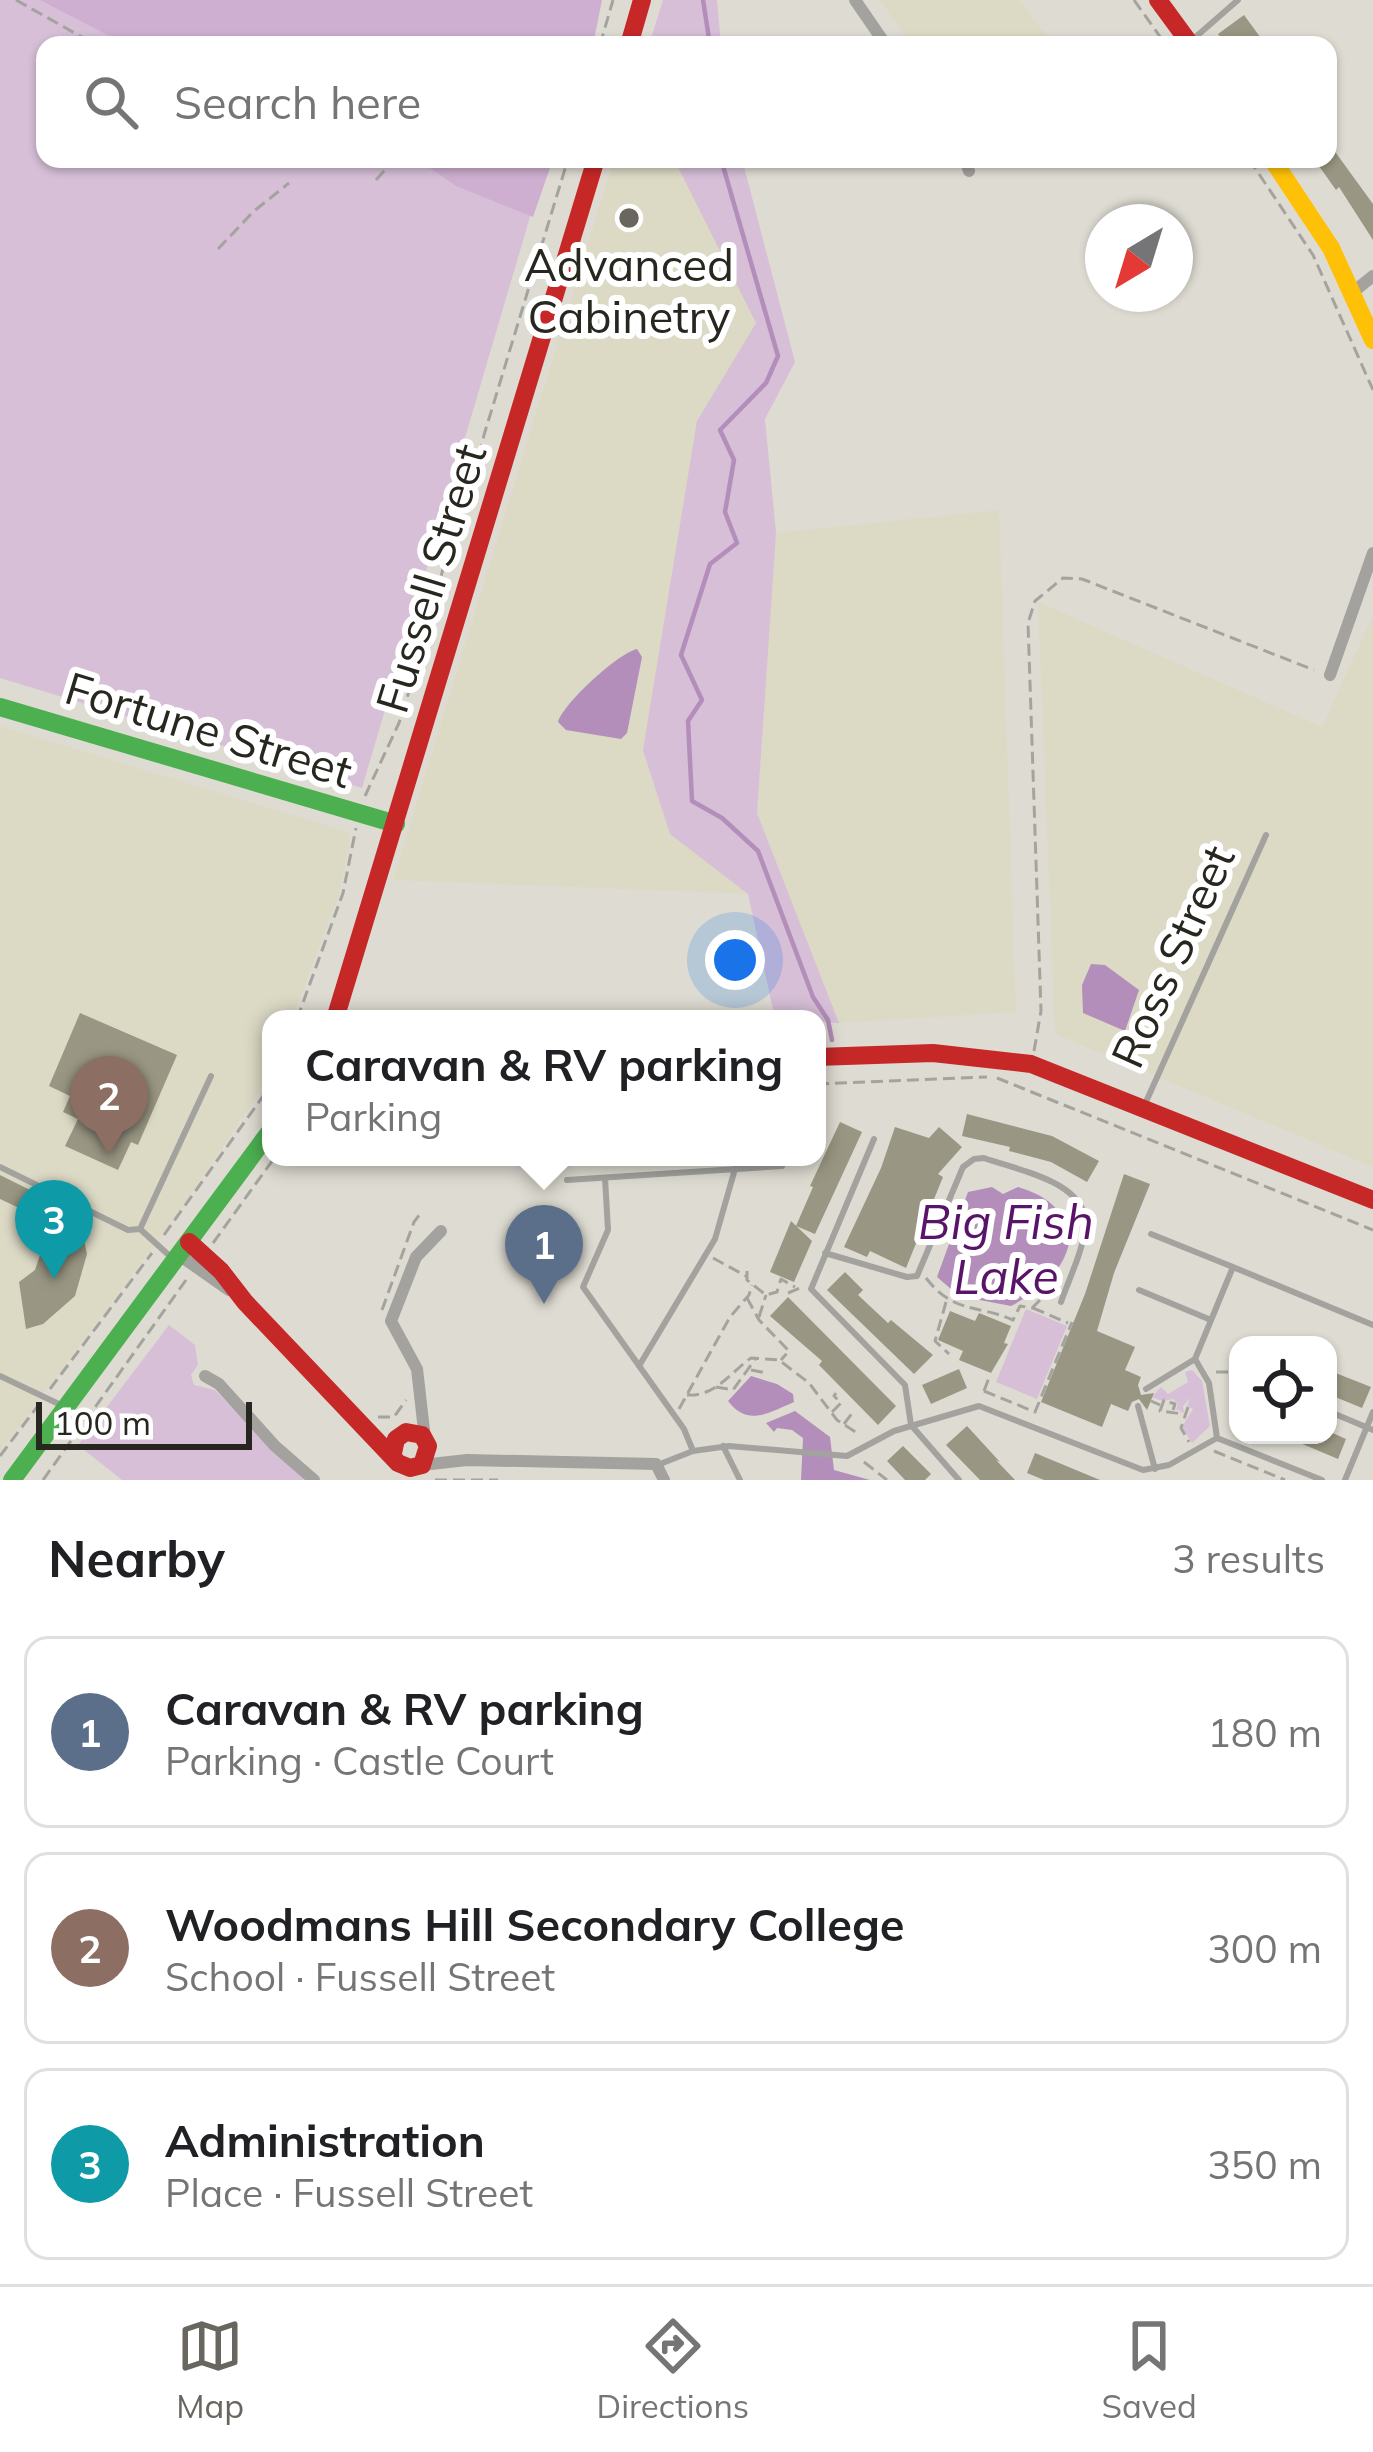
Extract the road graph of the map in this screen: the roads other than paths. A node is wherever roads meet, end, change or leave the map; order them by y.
1 (642, 0) edge
2 (855, 0) edge
3 (1158, 0) edge
4 (1238, 0) edge
5 (632, 36) edge
6 (880, 36) edge
7 (1184, 36) edge
8 (1199, 36) edge
9 (593, 168) edge
10 (1278, 168) edge
11 (1373, 275) edge
12 (1352, 293) junction
13 (1373, 340) edge
14 (1373, 553) edge
15 (1330, 674) road end
16 (0, 707) edge
17 (396, 824) junction
18 (1266, 835) dead end
19 (338, 1010) edge
20 (826, 1057) edge
21 (211, 1076) dead end
22 (1143, 1107) junction
23 (874, 1139) dead end
24 (262, 1144) edge
25 (782, 1166) dead end
26 (0, 1167) edge
27 (735, 1169) junction
28 (605, 1178) junction
29 (567, 1180) dead end
30 (1373, 1201) edge
31 (140, 1229) junction
32 (441, 1231) dead end
33 (1151, 1234) dead end
34 (825, 1253) junction
35 (189, 1259) junction
36 (1233, 1267) junction
37 (1139, 1290) dead end
38 (1061, 1302) dead end
39 (1210, 1320) junction
40 (1373, 1325) edge
41 (1195, 1359) junction
42 (639, 1366) junction
43 (0, 1376) edge
44 (205, 1376) dead end
45 (1146, 1388) dead end
46 (413, 1395) junction
47 (1138, 1406) dead end
48 (67, 1407) junction
49 (1373, 1412) edge
50 (1337, 1415) edge
51 (361, 1422) junction
52 (911, 1425) junction
53 (1370, 1428) edge
54 (402, 1434) junction
55 (1217, 1438) junction
56 (426, 1441) junction
57 (723, 1446) junction
58 (693, 1451) junction
59 (466, 1460) junction
60 (392, 1461) junction
61 (656, 1464) junction
62 (1154, 1468) junction
63 (421, 1473) edge
64 (12, 1480) edge
65 (314, 1480) edge
66 (664, 1480) edge
67 (740, 1480) edge
68 (959, 1480) edge
69 (1322, 1480) edge
70 (1345, 1480) edge

1 - 5 street
2 - 6 street
3 - 7 street
4 - 8 lane
9 - 17 street, Fussell Street
10 - 12 street
11 - 12 street
12 - 13 street
14 - 15 street
16 - 17 street, Fortune Street
17 - 19 street, Fussell Street
18 - 22 lane, Ross Street
20 - 22 street
21 - 31 lane
22 - 30 street
23 - 34 lane
24 - 35 street
25 - 27 lane
26 - 31 lane
27 - 28 lane
27 - 42 lane
28 - 29 lane
28 - 42 lane
31 - 35 lane
32 - 46 street
33 - 36 lane
34 - 38 lane
34 - 52 lane
35 - 48 street
35 - 51 street
36 - 39 lane
36 - 40 lane
37 - 39 lane
39 - 41 lane
41 - 45 lane
41 - 55 lane
42 - 58 lane
43 - 48 lane
44 - 65 street
46 - 54 street
46 - 56 street
47 - 62 lane
48 - 64 street
49 - 53 lane
50 - 53 lane
51 - 54 street
51 - 60 street
52 - 57 lane
52 - 62 lane
52 - 68 lane
53 - 70 lane
54 - 56 street
54 - 60 street
55 - 62 lane
55 - 69 lane
56 - 59 street
56 - 63 street
57 - 58 lane
57 - 67 lane
58 - 61 lane
59 - 61 street
59 - 63 street
60 - 63 street
61 - 66 street

